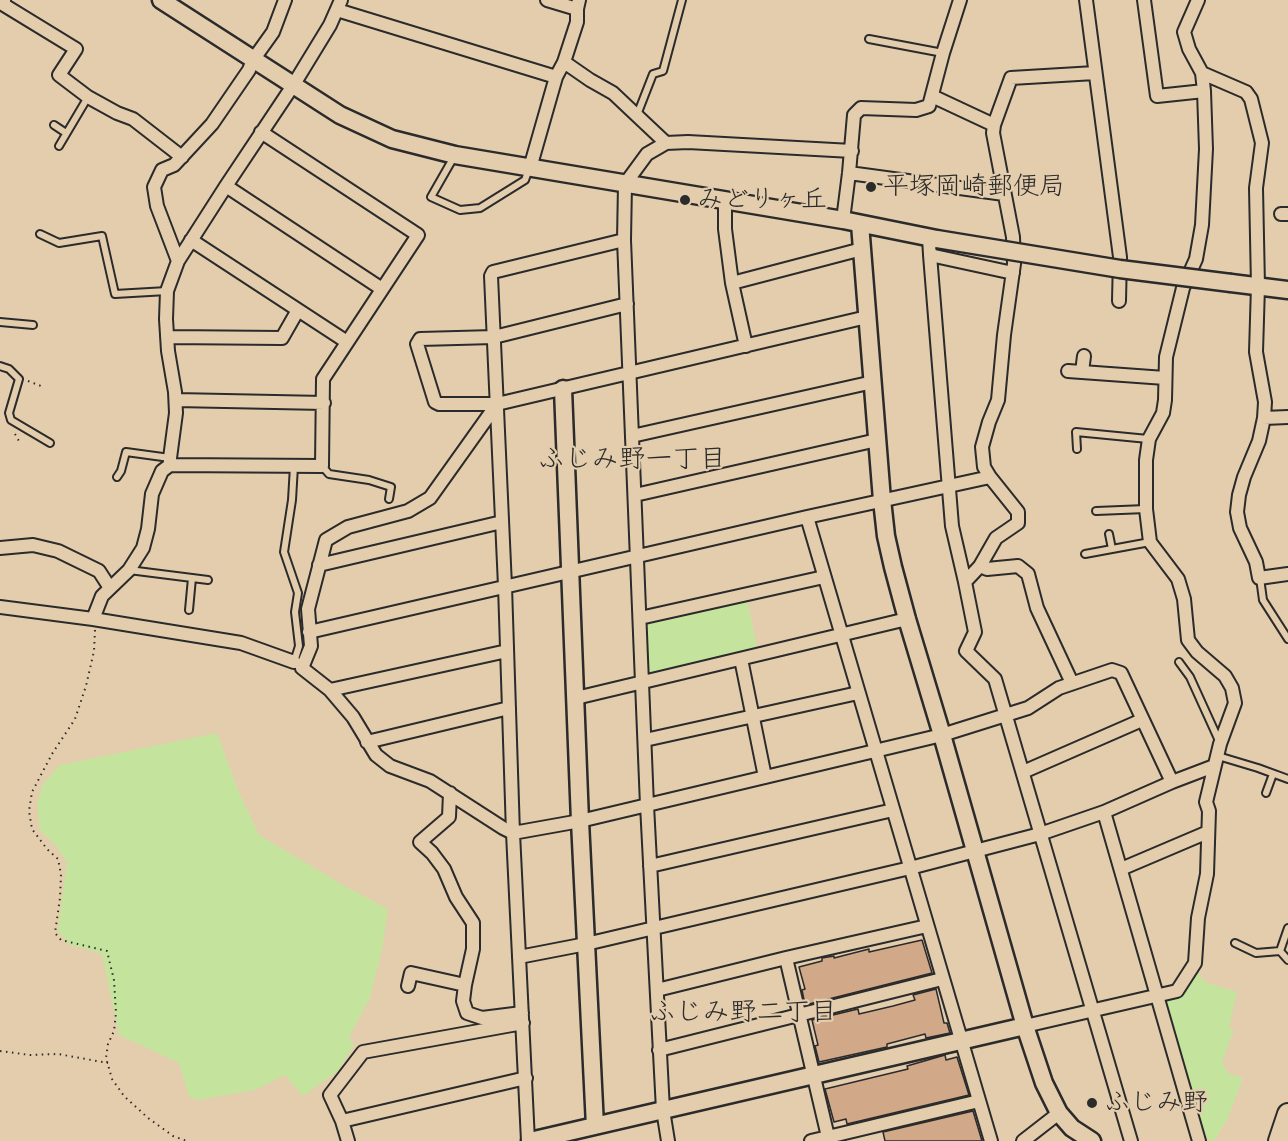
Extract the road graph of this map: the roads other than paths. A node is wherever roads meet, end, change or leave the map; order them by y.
1 (4, 0) edge
2 (161, 0) edge
3 (285, 0) edge
4 (547, 0) edge
5 (682, 0) edge
6 (960, 0) edge
7 (1086, 0) edge
8 (1144, 0) edge
9 (1198, 0) edge
10 (578, 4) edge
11 (339, 5) edge
12 (869, 39) dead end
13 (943, 53) junction
14 (254, 60) junction
15 (564, 62) junction
16 (1095, 73) junction
17 (1202, 73) junction
18 (556, 77) junction
19 (294, 84) junction
20 (1204, 91) junction
21 (932, 96) junction
22 (88, 97) junction
23 (637, 115) junction
24 (54, 125) dead end
25 (994, 125) junction
26 (261, 132) junction
27 (66, 133) junction
28 (666, 143) junction
29 (59, 146) dead end
30 (852, 152) junction
31 (455, 155) junction
32 (182, 157) junction
33 (530, 168) junction
34 (849, 173) junction
35 (625, 184) junction
36 (226, 186) junction
37 (1004, 194) junction
38 (725, 202) junction
39 (843, 220) junction
40 (860, 224) junction
41 (71, 232) dead end
42 (40, 234) dead end
43 (933, 238) junction
44 (72, 240) junction
45 (191, 240) junction
46 (624, 240) junction
47 (862, 249) junction
48 (930, 255) junction
49 (178, 261) junction
50 (1013, 273) junction
51 (732, 283) junction
52 (1258, 286) junction
53 (382, 289) junction
54 (1288, 290) edge
55 (167, 291) junction
56 (115, 294) junction
57 (105, 295) dead end
58 (1119, 301) dead end
59 (627, 304) junction
60 (298, 310) junction
61 (867, 317) junction
62 (0, 322) edge
63 (20, 324) junction
64 (33, 325) dead end
65 (19, 333) dead end
66 (166, 337) junction
67 (494, 337) junction
68 (347, 342) junction
69 (746, 346) junction
70 (1084, 356) dead end
71 (0, 366) edge
72 (1068, 371) dead end
73 (1082, 372) junction
74 (629, 373) junction
75 (1166, 378) junction
76 (873, 382) junction
77 (563, 389) junction
78 (176, 400) junction
79 (324, 403) junction
80 (496, 404) junction
81 (1288, 417) edge
82 (1264, 418) junction
83 (632, 436) junction
84 (1149, 439) junction
85 (877, 440) junction
86 (50, 443) dead end
87 (1077, 449) dead end
88 (170, 461) junction
89 (294, 465) junction
90 (322, 466) junction
91 (117, 477) dead end
92 (990, 477) junction
93 (948, 486) junction
94 (635, 495) junction
95 (389, 499) dead end
96 (882, 500) junction
97 (1146, 509) junction
98 (1096, 511) dead end
99 (807, 517) junction
100 (502, 522) junction
101 (1109, 534) dead end
102 (1150, 542) junction
103 (0, 548) edge
104 (1112, 549) junction
105 (1085, 554) dead end
106 (637, 556) junction
107 (320, 565) junction
108 (980, 566) junction
109 (129, 570) junction
110 (571, 571) junction
111 (1288, 574) edge
112 (824, 577) junction
113 (192, 578) junction
114 (1259, 578) junction
115 (208, 580) dead end
116 (965, 582) junction
117 (505, 586) junction
118 (110, 588) junction
119 (0, 608) edge
120 (189, 610) dead end
121 (640, 618) junction
122 (907, 619) junction
123 (95, 620) junction
124 (309, 632) junction
125 (841, 635) junction
126 (1288, 639) edge
127 (507, 651) junction
128 (741, 659) junction
129 (1179, 662) dead end
130 (298, 665) junction
131 (642, 682) junction
132 (1072, 683) junction
133 (330, 690) junction
134 (858, 693) junction
135 (576, 698) junction
136 (509, 708) junction
137 (1006, 715) junction
138 (753, 716) junction
139 (1142, 720) junction
140 (942, 735) junction
141 (645, 740) junction
142 (367, 742) junction
143 (875, 751) junction
144 (1217, 755) junction
145 (1023, 772) junction
146 (1273, 774) junction
147 (765, 777) junction
148 (1288, 780) edge
149 (1172, 782) junction
150 (450, 793) junction
151 (1266, 794) dead end
152 (647, 805) junction
153 (893, 810) junction
154 (1104, 812) junction
155 (580, 821) junction
156 (1208, 832) junction
157 (513, 833) junction
158 (1040, 834) junction
159 (975, 851) junction
160 (650, 866) junction
161 (909, 868) junction
162 (1121, 869) junction
163 (927, 927) junction
164 (653, 928) junction
165 (1288, 928) edge
166 (1235, 943) dead end
167 (586, 944) junction
168 (1280, 951) junction
169 (519, 957) junction
170 (786, 958) junction
171 (1288, 960) edge
172 (942, 979) junction
173 (465, 985) junction
174 (408, 986) dead end
175 (657, 990) junction
176 (1157, 996) junction
177 (1093, 1010) junction
178 (800, 1015) junction
179 (522, 1018) junction
180 (1025, 1026) junction
181 (962, 1041) junction
182 (659, 1050) junction
183 (814, 1075) junction
184 (525, 1078) junction
185 (979, 1101) junction
186 (663, 1110) junction
187 (1059, 1113) junction
188 (1288, 1114) edge
189 (342, 1121) junction
190 (595, 1126) junction
191 (828, 1139) edge
192 (1028, 1140) edge
193 (348, 1141) edge
194 (529, 1141) edge
195 (668, 1141) edge
196 (811, 1141) edge
197 (991, 1141) edge
198 (1092, 1141) edge
199 (1131, 1141) edge
200 (1199, 1141) edge
201 (1280, 1141) edge

1 - 22 street
2 - 14 street
3 - 14 street
4 - 10 street
5 - 23 lane
6 - 13 street
7 - 16 street
8 - 20 street
9 - 17 street
10 - 15 street
11 - 18 street
11 - 19 street
12 - 13 lane
13 - 21 street
14 - 19 street
14 - 32 street
15 - 18 street
15 - 23 street
16 - 25 street
16 - 58 street
17 - 20 street
17 - 52 street
18 - 33 street
19 - 26 street
19 - 31 street
20 - 75 street
21 - 25 street
21 - 30 street
22 - 27 lane
22 - 32 street
23 - 28 street
24 - 27 lane
25 - 37 street
26 - 36 street
26 - 53 street
27 - 29 lane
28 - 30 street
28 - 35 street
30 - 34 street
31 - 33 street
31 - 33 lane
32 - 49 street
33 - 35 street
34 - 37 street
34 - 39 street
35 - 38 street
35 - 46 street
36 - 45 street
36 - 53 street
37 - 50 street
38 - 39 street
38 - 51 street
39 - 40 street
40 - 43 street
40 - 47 street
41 - 44 lane
42 - 44 lane
43 - 48 street
43 - 52 street, bridge
44 - 56 lane
45 - 49 street
45 - 60 street
46 - 59 street
46 - 67 street
47 - 51 street
47 - 61 street
48 - 50 street
48 - 93 street
49 - 55 street
50 - 92 street
51 - 69 street
52 - 54 street
52 - 82 street
53 - 68 street
55 - 56 lane
55 - 66 street
56 - 57 lane
59 - 67 street
59 - 74 street
60 - 66 street
60 - 68 street
61 - 69 street
61 - 76 street
62 - 63 lane
63 - 64 lane
63 - 65 lane
66 - 78 street
67 - 80 street
67 - 80 street
68 - 79 street
69 - 74 street
70 - 73 street
71 - 86 lane
72 - 73 street
73 - 75 street
74 - 77 street
74 - 83 street
75 - 84 street
76 - 83 street
76 - 85 street
77 - 80 street
77 - 110 street
78 - 79 street
78 - 88 street
79 - 90 street
80 - 100 street
80 - 107 street
81 - 82 street
82 - 114 street
83 - 94 street
84 - 87 lane
84 - 97 street
85 - 94 street
85 - 96 street
88 - 89 street
88 - 91 lane
88 - 109 street
89 - 90 street
89 - 130 lane
90 - 95 lane
92 - 93 street
92 - 108 street
93 - 96 street
93 - 116 street
94 - 106 street
96 - 99 street
96 - 122 street
97 - 98 lane
97 - 102 street
99 - 106 street
99 - 112 street
100 - 107 street
100 - 117 street
101 - 104 lane
102 - 104 lane
102 - 144 street
103 - 118 street
104 - 105 lane
106 - 110 street
106 - 121 street
107 - 124 street
108 - 116 street
108 - 132 street
109 - 113 lane
109 - 118 street
110 - 117 street
110 - 135 street
111 - 114 street
112 - 121 street
112 - 125 street
113 - 115 lane
113 - 120 lane
114 - 126 lane
116 - 137 street
117 - 124 street
117 - 127 street
118 - 123 street
119 - 123 street
121 - 131 street
122 - 125 street
122 - 140 street
123 - 130 street
124 - 130 street
125 - 128 street
125 - 134 street
127 - 133 street
127 - 136 street
128 - 131 street
128 - 138 street
129 - 144 lane
130 - 133 street
131 - 135 street
131 - 141 street
132 - 137 street
132 - 139 street
133 - 142 street
134 - 138 street
134 - 143 street
135 - 155 street
136 - 142 street
136 - 157 street
137 - 140 street
137 - 145 street
138 - 141 street
138 - 147 street
139 - 145 street
139 - 149 street
140 - 143 street
140 - 159 street
141 - 152 street
142 - 150 street
143 - 147 street
143 - 153 street
144 - 146 lane
144 - 149 street
144 - 156 street
145 - 158 street
146 - 148 lane
146 - 151 lane
147 - 152 street
149 - 154 street
150 - 157 street
150 - 173 street
152 - 155 street
152 - 160 street
153 - 160 street
153 - 161 street
154 - 158 street
154 - 162 street
155 - 157 street
155 - 167 street
156 - 162 street
156 - 176 street
157 - 169 street
158 - 159 street
158 - 177 street
159 - 161 street
159 - 180 street
160 - 164 street
161 - 163 street
161 - 164 street
162 - 176 street
163 - 170 street
163 - 172 street
164 - 167 street
164 - 175 street
165 - 168 lane
166 - 168 lane
167 - 169 street
167 - 190 street
168 - 171 lane
169 - 179 street
170 - 175 street
170 - 178 street
172 - 178 street
172 - 181 street
173 - 174 street
173 - 179 street
175 - 182 street
176 - 177 street
176 - 200 street
177 - 180 street
177 - 199 street
178 - 182 street
178 - 183 street
179 - 184 street
179 - 189 street
180 - 181 street
180 - 187 street
181 - 183 street
181 - 185 street
182 - 186 street
183 - 186 street
183 - 191 street
184 - 189 street
184 - 194 street
185 - 191 street
185 - 197 street
186 - 190 street
186 - 195 street
187 - 192 street
187 - 198 street
188 - 201 main road
189 - 193 street
190 - 194 street
191 - 196 street

